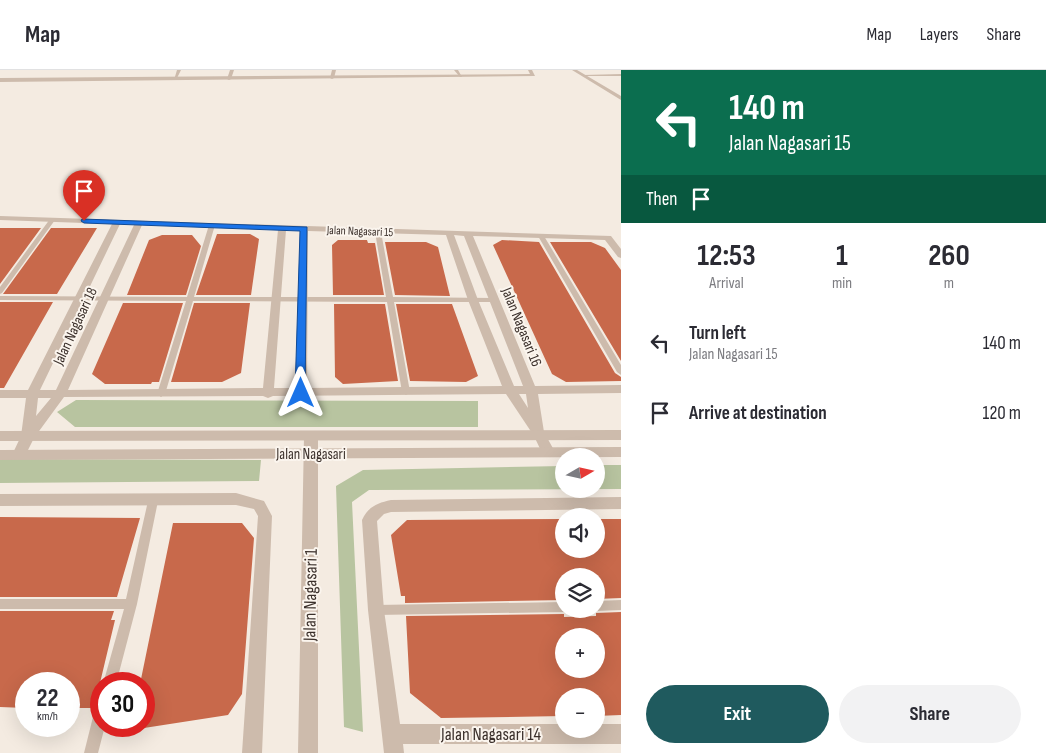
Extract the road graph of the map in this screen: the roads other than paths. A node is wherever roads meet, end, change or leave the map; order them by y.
1 (180, 70) edge
2 (232, 70) edge
3 (334, 70) edge
4 (456, 70) edge
5 (530, 70) edge
6 (574, 70) edge
7 (0, 75) edge
8 (621, 75) edge
9 (461, 76) junction
10 (584, 76) junction
11 (332, 78) junction
12 (175, 79) junction
13 (229, 79) junction
14 (0, 80) edge
15 (7, 80) junction
16 (621, 98) edge
17 (0, 218) edge
18 (52, 220) junction
19 (117, 222) junction
20 (139, 223) junction
21 (212, 225) junction
22 (282, 228) junction
23 (304, 229) junction
24 (378, 232) junction
25 (449, 233) junction
26 (467, 233) junction
27 (541, 236) junction
28 (608, 238) junction
29 (621, 239) edge
30 (621, 255) edge
31 (0, 292) edge
32 (0, 298) edge
33 (78, 298) junction
34 (105, 298) junction
35 (276, 298) junction
36 (301, 298) junction
37 (191, 299) junction
38 (390, 299) junction
39 (472, 300) junction
40 (494, 300) junction
41 (621, 372) edge
42 (621, 389) edge
43 (510, 390) junction
44 (531, 390) junction
45 (406, 392) junction
46 (301, 393) junction
47 (0, 394) edge
48 (32, 394) junction
49 (60, 394) junction
50 (161, 394) junction
51 (268, 394) junction
52 (540, 435) junction
53 (621, 435) edge
54 (0, 436) edge
55 (28, 436) junction
56 (310, 436) junction
57 (548, 452) junction
58 (621, 452) edge
59 (312, 454) junction
60 (0, 455) edge
61 (19, 455) junction
62 (0, 500) edge
63 (153, 501) junction
64 (621, 503) edge
65 (0, 604) edge
66 (131, 604) junction
67 (555, 606) edge
68 (605, 606) edge
69 (621, 606) edge
70 (376, 610) junction
71 (112, 672) edge
72 (621, 734) edge
73 (95, 737) edge
74 (392, 744) edge
75 (90, 753) edge
76 (252, 753) edge
77 (308, 753) edge

1 - 12 lane
2 - 13 lane
3 - 11 lane
4 - 9 lane
5 - 9 street
6 - 10 street
7 - 15 street
8 - 10 street
9 - 11 street
10 - 16 street
11 - 13 street
12 - 13 street
12 - 15 street
14 - 15 street
17 - 18 street, Jalan Nagasari 15
18 - 19 street, Jalan Nagasari 15
18 - 31 lane
19 - 20 street, Jalan Nagasari 15
19 - 33 street
20 - 21 street, Jalan Nagasari 15
20 - 34 street, Jalan Nagasari 18
21 - 22 street, Jalan Nagasari 15
21 - 37 lane
22 - 23 street, Jalan Nagasari 15
22 - 35 street
23 - 24 street, Jalan Nagasari 15
23 - 36 street
24 - 25 street, Jalan Nagasari 15
24 - 38 lane
25 - 26 street, Jalan Nagasari 15
25 - 39 street
26 - 27 street, Jalan Nagasari 15
26 - 40 street, Jalan Nagasari 16
27 - 28 street, Jalan Nagasari 15
27 - 41 lane
28 - 29 street, Jalan Nagasari 15
28 - 30 street
32 - 33 lane
33 - 34 lane
33 - 48 street
34 - 37 lane
34 - 49 street, Jalan Nagasari 18
35 - 36 lane
35 - 37 lane
35 - 51 street
36 - 38 lane
36 - 46 street
37 - 50 lane
38 - 39 lane
38 - 45 lane
39 - 40 lane
39 - 43 street
40 - 44 street, Jalan Nagasari 16
42 - 44 street
43 - 44 street
43 - 45 street
43 - 52 street
44 - 52 street, Jalan Nagasari 16
45 - 46 street
46 - 51 street
47 - 48 street
48 - 49 street
48 - 55 street
49 - 50 street
49 - 55 street, Jalan Nagasari 18
50 - 51 street
52 - 53 street, Jalan Nagasari
52 - 56 street, Jalan Nagasari
52 - 57 street
54 - 55 street, Jalan Nagasari
55 - 56 street, Jalan Nagasari
55 - 61 street
56 - 59 street, Jalan Nagasari 1
57 - 58 street, Jalan Nagasari
57 - 59 street, Jalan Nagasari
59 - 61 street, Jalan Nagasari
59 - 77 street, Jalan Nagasari 1
60 - 61 street, Jalan Nagasari
62 - 63 street
63 - 66 lane
63 - 76 street
64 - 70 street
65 - 66 lane
66 - 71 lane
67 - 70 lane
68 - 69 lane
70 - 74 street
72 - 74 street, Jalan Nagasari 14
73 - 75 lane

